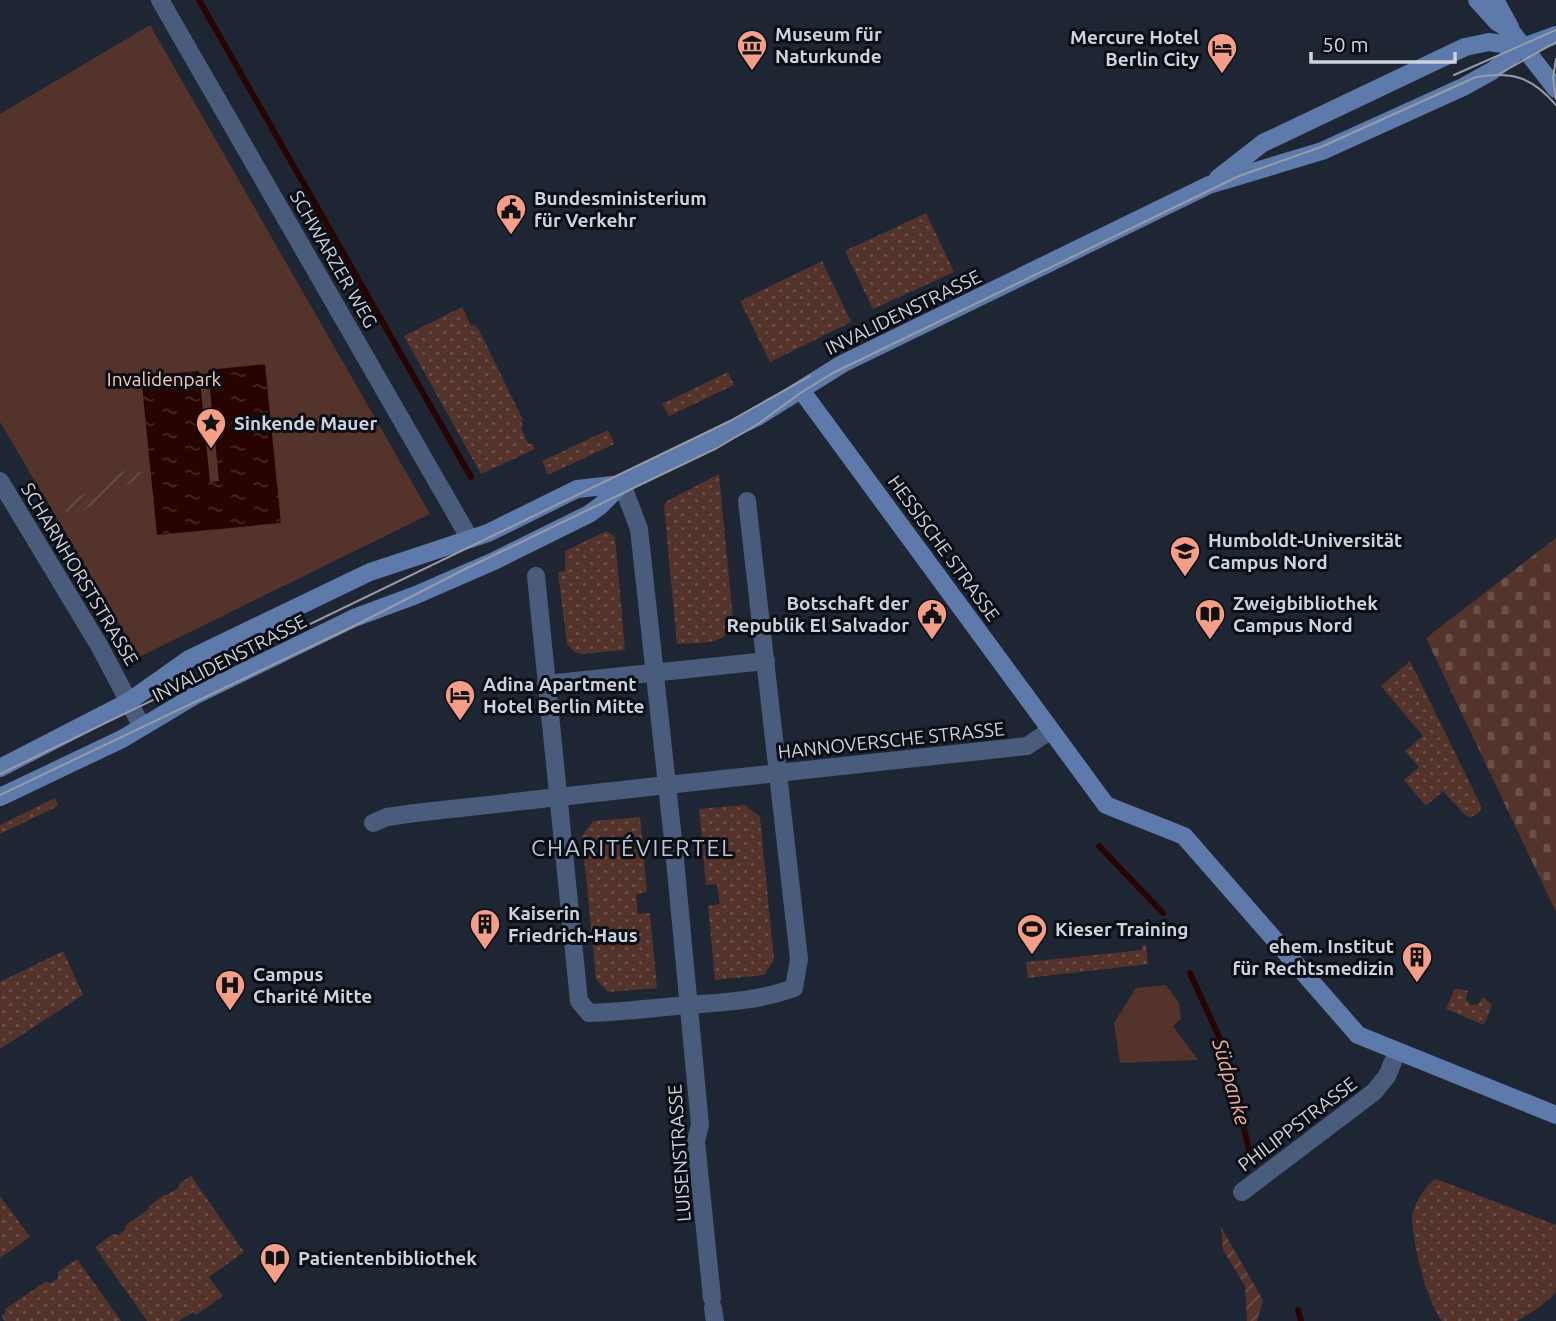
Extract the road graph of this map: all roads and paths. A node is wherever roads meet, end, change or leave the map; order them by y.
1 (160, 0) edge
2 (1477, 0) edge
3 (1495, 0) edge
4 (1511, 31) junction
5 (1556, 34) edge
6 (1523, 47) junction
7 (1556, 89) edge
8 (1209, 185) junction
9 (801, 390) junction
10 (0, 481) edge
11 (622, 484) junction
12 (747, 501) dead end
13 (470, 539) junction
14 (482, 566) junction
15 (536, 576) dead end
16 (766, 662) junction
17 (655, 673) junction
18 (546, 684) junction
19 (128, 702) junction
20 (142, 727) junction
21 (1051, 730) junction
22 (0, 768) edge
23 (778, 773) junction
24 (667, 785) junction
25 (0, 797) edge
26 (557, 797) junction
27 (373, 822) dead end
28 (688, 1005) junction
29 (1397, 1052) junction
30 (1556, 1115) edge
31 (1242, 1192) dead end
32 (713, 1309) edge

1 - 13 street, SCHWARZER WEG
2 - 4 main road
3 - 4 main road
4 - 6 main road
5 - 6 main road, INVALIDENSTRASSE
6 - 7 main road
6 - 8 main road, INVALIDENSTRASSE
6 - 8 main road, INVALIDENSTRASSE
8 - 9 main road, INVALIDENSTRASSE
9 - 11 main road, INVALIDENSTRASSE
9 - 21 main road, HESSISCHE STRASSE
10 - 19 street, SCHARNHORSTSTRASSE
11 - 13 main road, INVALIDENSTRASSE
11 - 14 main road, INVALIDENSTRASSE
11 - 17 street, LUISENSTRASSE
12 - 16 street
13 - 14 main road
13 - 19 main road, INVALIDENSTRASSE
14 - 20 main road, INVALIDENSTRASSE
15 - 18 street
16 - 17 street
16 - 23 street
17 - 18 street
17 - 24 street, LUISENSTRASSE
18 - 26 street
19 - 20 street, SCHARNHORSTSTRASSE
19 - 22 main road, INVALIDENSTRASSE
20 - 25 main road, INVALIDENSTRASSE
21 - 23 street, HANNOVERSCHE STRASSE
21 - 29 main road
23 - 24 street, HANNOVERSCHE STRASSE
23 - 28 street
24 - 26 street, HANNOVERSCHE STRASSE
24 - 28 street, LUISENSTRASSE
26 - 27 street, HANNOVERSCHE STRASSE
26 - 28 street
28 - 32 street, LUISENSTRASSE
29 - 30 main road
29 - 31 street, PHILIPPSTRASSE

